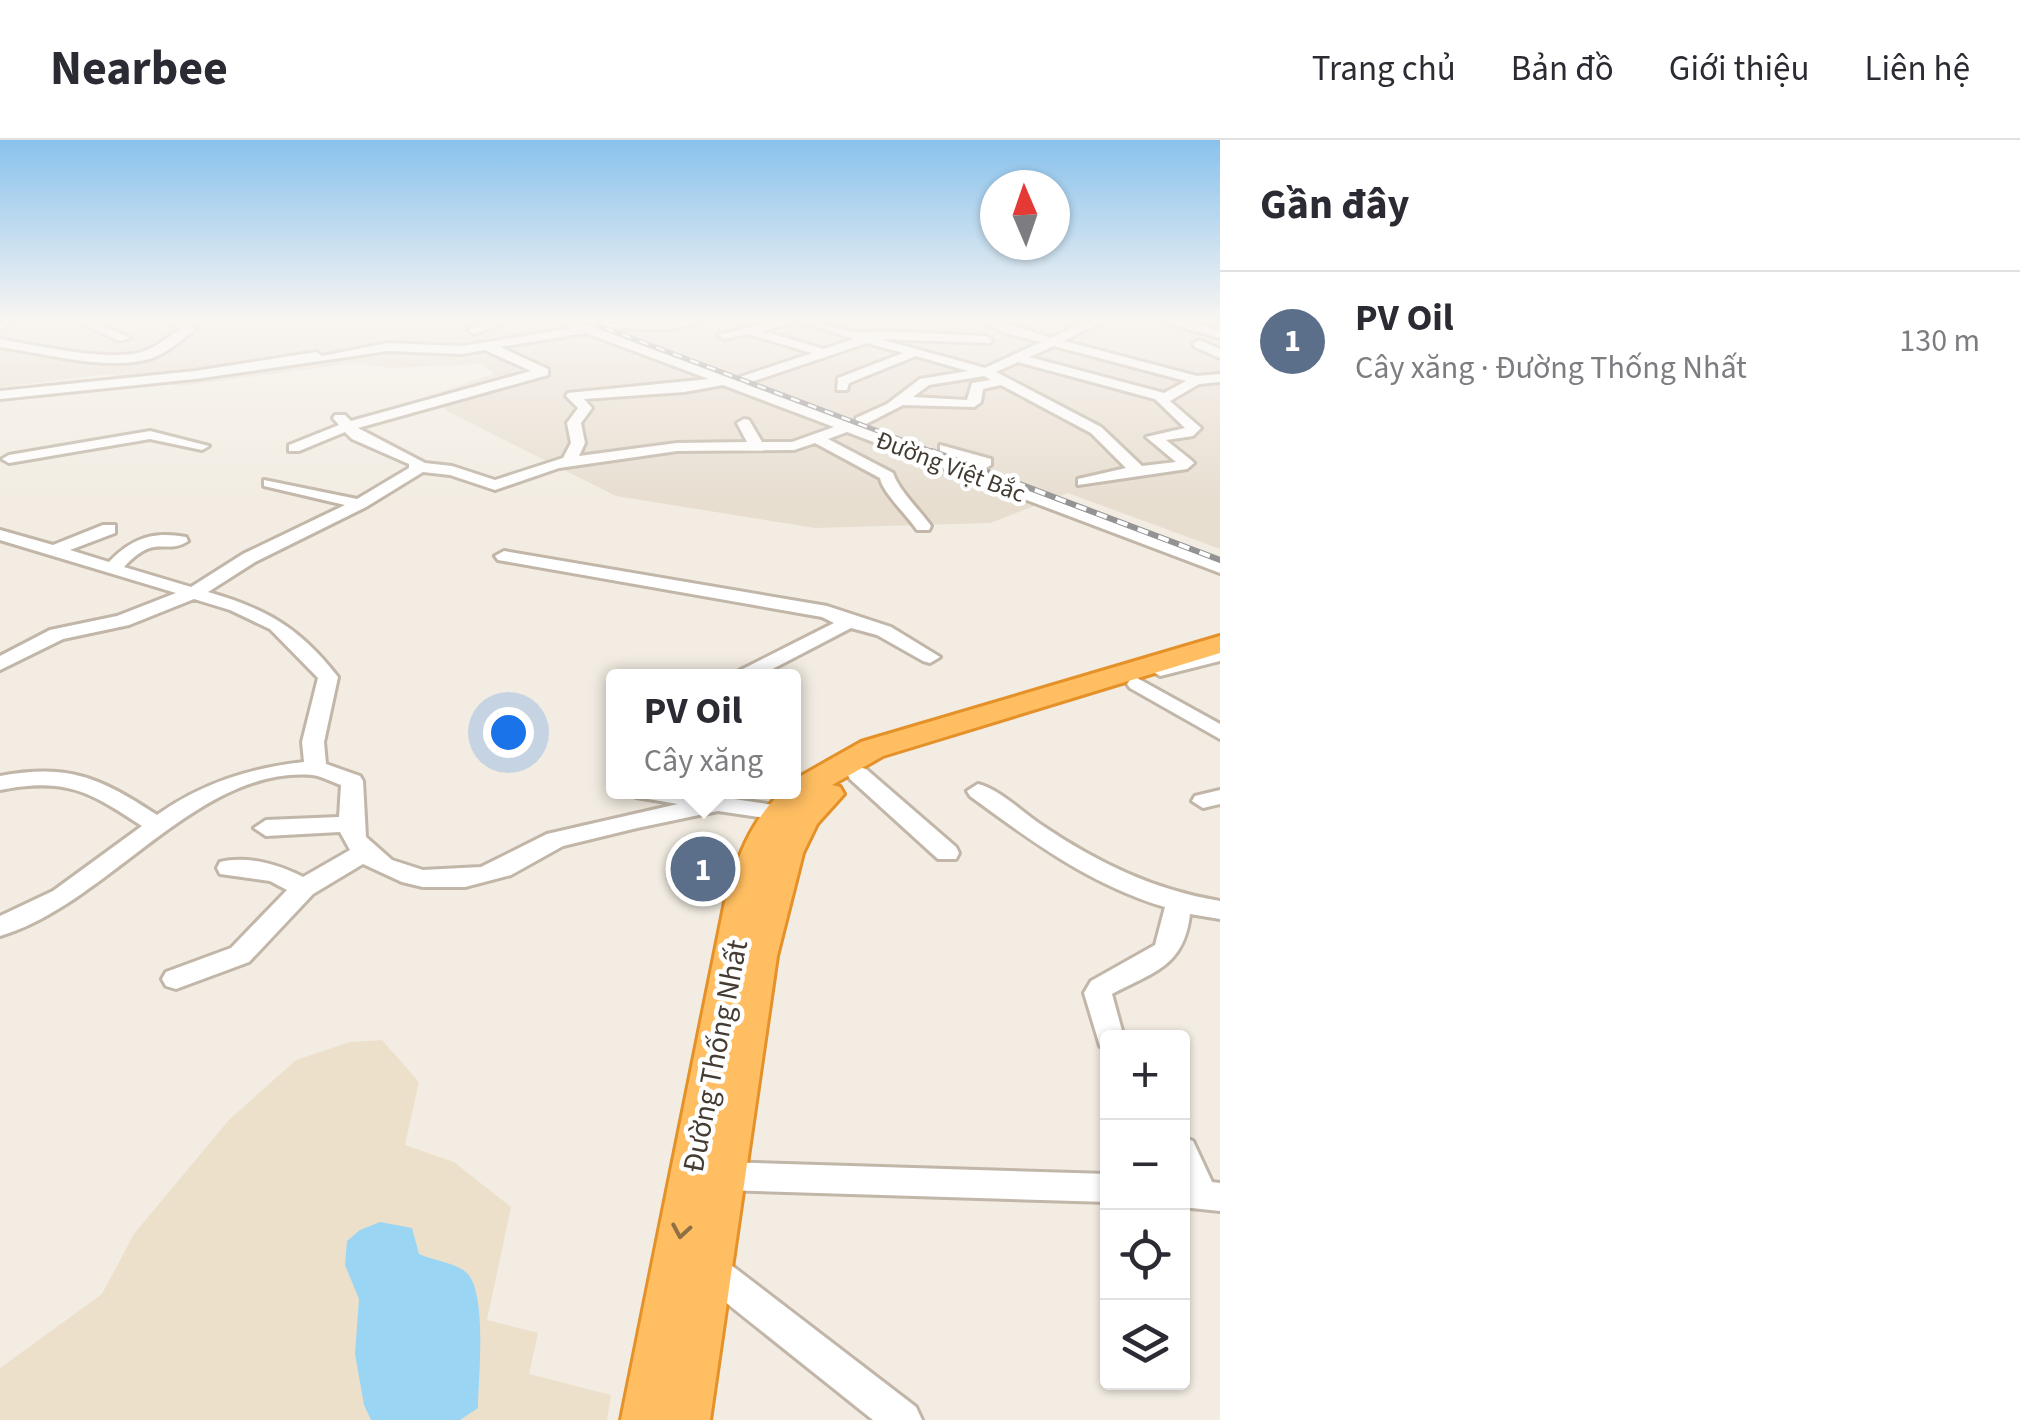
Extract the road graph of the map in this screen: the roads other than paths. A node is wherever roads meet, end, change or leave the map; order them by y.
1 (129, 382) edge
2 (505, 382) edge
3 (718, 382) edge
4 (732, 382) edge
5 (845, 382) edge
6 (927, 382) edge
7 (999, 382) joint
8 (1107, 382) edge
9 (1194, 382) edge
10 (842, 386) dead end
11 (0, 395) edge
12 (1164, 397) junction
13 (901, 401) junction
14 (744, 422) dead end
15 (344, 423) junction
16 (847, 426) junction
17 (708, 431) dead end
18 (816, 438) junction
19 (0, 444) edge
20 (202, 446) dead end
21 (725, 447) junction
22 (757, 447) junction
23 (294, 448) dead end
24 (9, 459) junction
25 (569, 462) junction
26 (419, 467) junction
27 (1137, 470) junction
28 (966, 472) junction
29 (0, 476) edge
30 (1083, 482) dead end
31 (268, 483) dead end
32 (360, 504) junction
33 (923, 526) dead end
34 (109, 529) dead end
35 (0, 535) edge
36 (244, 538) dead end
37 (180, 541) dead end
38 (51, 552) junction
39 (504, 556) dead end
40 (249, 558) junction
41 (1220, 568) edge
42 (112, 569) junction
43 (195, 592) junction
44 (844, 620) junction
45 (1220, 647) edge
46 (930, 658) dead end
47 (0, 664) edge
48 (758, 669) edge
49 (1147, 673) junction
50 (1220, 733) edge
51 (315, 768) junction
52 (858, 774) junction
53 (0, 783) edge
54 (978, 790) dead end
55 (692, 799) edge
56 (720, 803) junction
57 (791, 816) junction
58 (351, 824) junction
59 (159, 827) junction
60 (266, 828) dead end
61 (365, 852) junction
62 (947, 853) dead end
63 (229, 868) dead end
64 (304, 888) junction
65 (1178, 904) junction
66 (1220, 910) edge
67 (0, 927) edge
68 (176, 979) dead end
69 (1108, 1030) edge
70 (1190, 1169) edge
71 (705, 1176) junction
72 (1100, 1188) edge
73 (1201, 1194) edge
74 (706, 1266) junction
75 (648, 1420) edge
76 (683, 1420) edge
77 (903, 1420) edge

1 - 11 street
2 - 15 street
3 - 25 street
4 - 16 street, Đường Việt Bắc
5 - 10 street
6 - 13 street
7 - 13 street
7 - 27 street
8 - 12 street
9 - 12 street
12 - 27 street
13 - 28 street
14 - 22 street
15 - 23 street
15 - 26 street
16 - 18 street
16 - 28 street, Đường Việt Bắc
17 - 21 street
18 - 22 street
18 - 33 street
19 - 24 street
20 - 24 street
21 - 22 street
21 - 25 street
24 - 29 street
25 - 26 street
26 - 32 street
27 - 30 street
28 - 41 street, Đường Việt Bắc
31 - 32 street
32 - 40 street
34 - 38 street
35 - 38 street
36 - 40 street
37 - 42 street
38 - 42 street
39 - 44 street
40 - 43 street
42 - 43 street
43 - 47 street
43 - 51 street
44 - 46 street
44 - 48 street
45 - 49 highway, Đường Thống Nhất
49 - 50 street
49 - 52 highway, Đường Thống Nhất
49 - 57 highway, Đường Thống Nhất
51 - 58 street
51 - 59 street
52 - 57 highway, Đường Thống Nhất
52 - 62 street
53 - 59 street
54 - 65 street
55 - 56 street
56 - 57 street
56 - 61 street
57 - 71 highway, Đường Thống Nhất
58 - 60 street
58 - 61 street
59 - 67 street
61 - 64 street
63 - 64 street
64 - 68 street
65 - 66 street
65 - 69 street
70 - 73 street
71 - 72 street
71 - 74 highway, Đường Thống Nhất
71 -> 75 highway, Đường Thống Nhất
74 - 76 highway, Đường Thống Nhất
74 - 77 street

